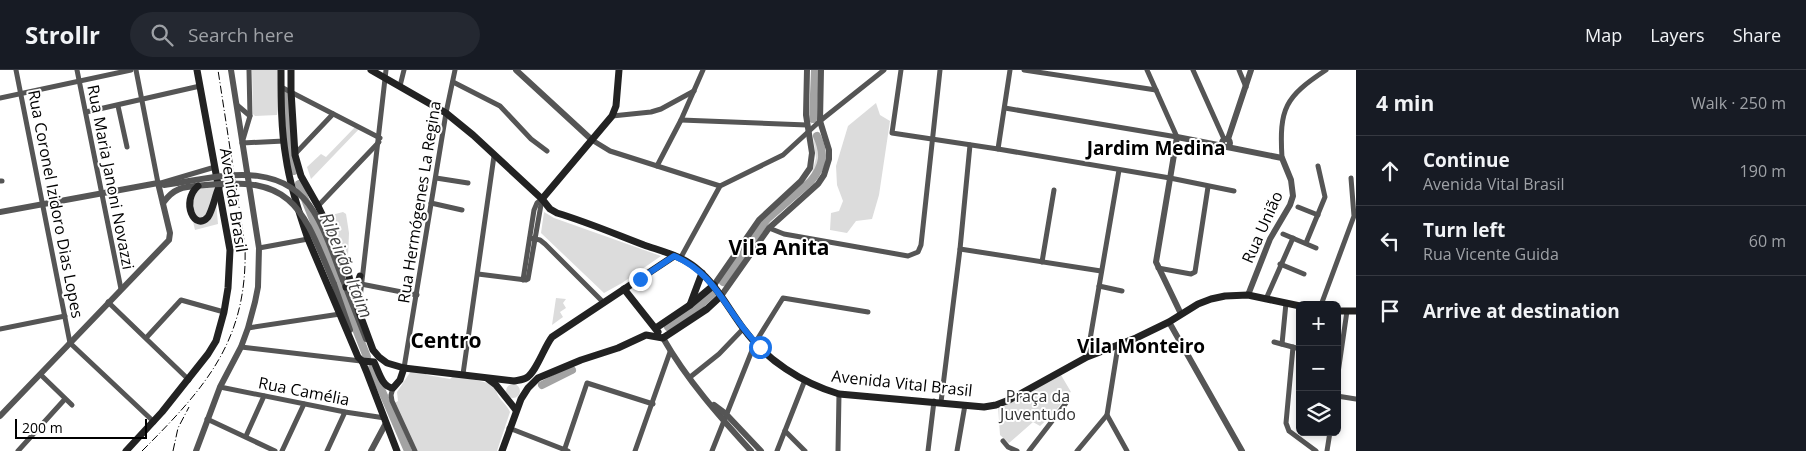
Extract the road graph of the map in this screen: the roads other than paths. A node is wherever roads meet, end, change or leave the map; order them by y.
1 (16, 70) edge
2 (77, 70) edge
3 (131, 70) edge
4 (136, 70) edge
5 (197, 70) edge
6 (231, 70) edge
7 (249, 70) edge
8 (281, 70) edge
9 (291, 70) edge
10 (371, 70) edge
11 (404, 70) edge
12 (455, 70) edge
13 (516, 70) edge
14 (619, 70) edge
15 (703, 70) edge
16 (807, 70) edge
17 (822, 70) edge
18 (884, 70) edge
19 (901, 70) edge
20 (940, 70) edge
21 (1010, 70) edge
22 (1024, 70) edge
23 (1147, 70) edge
24 (1193, 70) edge
25 (1239, 70) edge
26 (1251, 70) edge
27 (1326, 70) edge
28 (386, 74) edge
29 (79, 81) junction
30 (453, 82) junction
31 (200, 86) junction
32 (400, 86) junction
33 (281, 87) junction
34 (1246, 87) junction
35 (1156, 90) junction
36 (291, 91) junction
37 (694, 91) junction
38 (21, 94) junction
39 (0, 98) edge
40 (142, 100) junction
41 (236, 104) junction
42 (118, 106) junction
43 (1005, 108) junction
44 (86, 112) junction
45 (446, 113) junction
46 (332, 114) junction
47 (250, 116) junction
48 (612, 116) junction
49 (681, 120) junction
50 (820, 121) junction
51 (807, 125) junction
52 (808, 133) junction
53 (1177, 137) junction
54 (933, 139) junction
55 (379, 140) junction
56 (592, 140) junction
57 (284, 141) junction
58 (1226, 142) junction
59 (242, 143) junction
60 (970, 145) junction
61 (127, 147) dead end
62 (998, 149) junction
63 (547, 150) dead end
64 (294, 155) junction
65 (494, 156) junction
66 (1282, 158) junction
67 (657, 166) junction
68 (1318, 166) dead end
69 (215, 168) junction
70 (1119, 170) junction
71 (299, 171) junction
72 (289, 176) junction
73 (436, 178) junction
74 (1170, 178) junction
75 (1351, 178) dead end
76 (159, 183) junction
77 (304, 183) junction
78 (468, 183) dead end
79 (291, 185) junction
80 (202, 186) junction
81 (720, 186) junction
82 (219, 187) junction
83 (1208, 187) junction
84 (1054, 190) dead end
85 (1234, 191) dead end
86 (101, 192) junction
87 (542, 199) junction
88 (163, 203) junction
89 (431, 203) junction
90 (43, 204) junction
91 (318, 206) junction
92 (1298, 207) dead end
93 (462, 210) dead end
94 (0, 212) edge
95 (1318, 215) junction
96 (769, 228) junction
97 (1283, 234) dead end
98 (1293, 238) junction
99 (308, 239) junction
100 (532, 239) junction
101 (1306, 243) junction
102 (259, 248) junction
103 (1316, 248) dead end
104 (960, 249) junction
105 (677, 257) junction
106 (1042, 262) junction
107 (1280, 264) junction
108 (1158, 268) junction
109 (1102, 271) junction
110 (702, 273) junction
111 (478, 274) junction
112 (1304, 274) dead end
113 (361, 275) junction
114 (347, 282) junction
115 (361, 284) junction
116 (714, 285) junction
117 (1100, 286) junction
118 (122, 289) junction
119 (624, 289) junction
120 (1122, 290) dead end
121 (416, 295) junction
122 (1248, 295) junction
123 (721, 296) junction
124 (1266, 299) junction
125 (1322, 301) edge
126 (108, 302) junction
127 (604, 303) junction
128 (1286, 303) junction
129 (690, 305) junction
130 (1296, 305) edge
131 (356, 308) junction
132 (1341, 311) edge
133 (1347, 311) junction
134 (1356, 311) edge
135 (224, 312) junction
136 (868, 312) dead end
137 (340, 314) junction
138 (1181, 314) junction
139 (65, 316) junction
140 (650, 320) junction
141 (1169, 322) junction
142 (0, 328) edge
143 (248, 328) junction
144 (656, 328) junction
145 (743, 329) junction
146 (646, 335) junction
147 (146, 338) junction
148 (663, 338) junction
149 (1274, 342) dead end
150 (70, 343) junction
151 (755, 343) junction
152 (1282, 344) junction
153 (241, 346) junction
154 (1118, 346) junction
155 (1341, 346) edge
156 (1293, 347) junction
157 (1296, 348) edge
158 (670, 352) junction
159 (1087, 357) junction
160 (365, 361) junction
161 (404, 368) junction
162 (463, 374) junction
163 (40, 375) junction
164 (484, 377) junction
165 (689, 378) junction
166 (522, 379) junction
167 (189, 380) junction
168 (805, 380) junction
169 (220, 388) junction
170 (393, 388) junction
171 (527, 389) junction
172 (839, 394) junction
173 (264, 396) junction
174 (1341, 397) edge
175 (65, 399) junction
176 (1356, 399) edge
177 (938, 402) junction
178 (1066, 403) dead end
179 (304, 404) junction
180 (653, 404) junction
181 (72, 405) dead end
182 (965, 405) junction
183 (516, 410) junction
184 (345, 412) junction
185 (1107, 415) junction
186 (0, 416) edge
187 (724, 417) junction
188 (207, 419) junction
189 (385, 420) junction
190 (154, 422) junction
191 (509, 428) junction
192 (785, 431) junction
193 (246, 436) junction
194 (1329, 436) edge
195 (1003, 441) dead end
196 (18, 451) edge
197 (126, 451) edge
198 (196, 451) edge
199 (275, 451) edge
200 (282, 451) edge
201 (326, 451) edge
202 (371, 451) edge
203 (396, 451) edge
204 (415, 451) edge
205 (502, 451) edge
206 (565, 451) edge
207 (635, 451) edge
208 (712, 451) edge
209 (750, 451) edge
210 (761, 451) edge
211 (777, 451) edge
212 (805, 451) edge
213 (838, 451) edge
214 (928, 451) edge
215 (958, 451) edge
216 (1017, 451) edge
217 (1028, 451) edge
218 (1077, 451) edge
219 (1127, 451) edge
220 (1242, 451) edge
221 (1316, 451) edge
222 (1327, 451) edge

1 - 38 street, Rua Coronel Izidoro Dias Lopes
2 - 29 street, Rua Maria Janoni Novazzi
3 - 29 street
4 - 40 street
5 - 31 main road, Avenida Brasil
6 - 41 street
7 - 47 street
8 - 33 main road
9 - 36 main road
10 - 28 main road, Avenida Vital Brasil
11 - 32 street
12 - 30 street, Rua Hermógenes La Regina
13 - 56 street
14 - 48 main road
15 - 37 street
16 - 51 street
17 - 50 street
18 - 50 street
19 - 54 street
20 - 54 street
21 - 43 street
22 - 35 street
23 - 35 street
24 - 58 street
25 - 34 street
26 - 34 street
27 - 66 street, Rua União
28 - 32 main road, Avenida Vital Brasil
28 - 55 street
29 - 38 street
29 - 44 street, Rua Maria Janoni Novazzi
30 - 45 street, Rua Hermógenes La Regina
30 - 63 street
31 - 40 street
31 - 69 main road, Avenida Brasil
32 - 45 main road, Avenida Vital Brasil
33 - 36 street
33 - 57 main road
34 - 58 street
35 - 53 street
36 - 46 street
36 - 64 main road
37 - 48 street
37 - 49 street
38 - 39 street
38 - 90 street, Rua Coronel Izidoro Dias Lopes
40 - 42 street
40 - 76 street
41 - 47 street
41 - 59 street
42 - 44 street
42 - 61 street
43 - 53 street
43 - 62 street
44 - 86 street, Rua Maria Janoni Novazzi
45 - 65 main road, Avenida Vital Brasil
45 - 73 street, Rua Hermógenes La Regina
46 - 55 street
46 - 64 street
47 - 59 street
48 - 56 main road
49 - 51 street
49 - 67 street
50 - 52 street
50 - 96 street
51 - 52 street
52 - 81 street
52 - 116 street
53 - 58 street
53 - 74 street
54 - 60 street
54 - 96 street
55 - 91 street
55 - 113 street
56 - 67 street
56 - 87 main road
57 - 59 street
57 - 72 main road
58 - 66 street
59 - 102 street
60 - 62 street
60 - 104 street
62 - 70 street
64 - 71 main road
65 - 87 main road, Avenida Vital Brasil
65 - 111 street
66 - 122 street, Rua União
67 - 81 street
68 - 95 street
69 - 76 street
69 - 82 main road, Avenida Brasil
70 - 74 street
70 - 109 street
71 - 72 main road
71 - 77 main road
72 - 79 main road
73 - 78 street
73 - 89 street, Rua Hermógenes La Regina
74 - 83 street
74 - 108 street
75 - 125 street
76 - 86 street
76 - 88 street
76 - 114 street, bridge
77 - 79 main road
77 - 91 main road
79 - 99 main road
80 - 82 main road
80 - 88 street
80 - 160 street, bridge
81 - 105 street
82 - 135 main road, Avenida Brasil
83 - 85 street
83 - 108 street
84 - 106 street
86 - 90 street
86 - 118 street, Rua Maria Janoni Novazzi
87 - 100 street
87 - 105 main road, Avenida Vital Brasil
88 - 118 street
89 - 93 street
89 - 121 street, Rua Hermógenes La Regina
90 - 94 street
90 - 139 street, Rua Coronel Izidoro Dias Lopes
91 - 114 main road
92 - 95 street
95 - 101 street
96 - 123 street
97 - 98 street
98 - 101 street
98 - 107 street
99 - 102 street
99 - 137 main road
100 - 111 street
100 - 127 street
101 - 103 street
102 - 143 street
104 - 106 street
104 - 177 street
105 - 110 main road, Avenida Vital Brasil
105 - 119 main road
106 - 109 street
107 - 112 street
107 - 124 street
108 - 138 street
109 - 117 street
110 - 116 main road, Avenida Vital Brasil
110 - 129 main road
111 - 162 street
113 - 114 main road
113 - 114 main road
113 - 115 street
114 - 131 main road
115 - 121 street
115 - 131 street
116 - 123 main road, Avenida Vital Brasil
116 - 129 main road
117 - 120 street
117 - 159 street
118 - 126 street
119 - 127 main road
119 - 140 main road
121 - 161 street, Rua Hermógenes La Regina
122 - 124 main road, Avenida Vital Brasil
122 - 138 main road, Avenida Vital Brasil
123 - 145 main road, Avenida Vital Brasil
123 - 148 main road
124 - 128 main road, Avenida Vital Brasil
126 - 147 street
126 - 150 street
127 - 166 main road
128 - 130 main road, Avenida Vital Brasil
128 - 152 street
129 - 144 main road
131 - 161 main road
132 - 133 main road
133 - 134 main road
133 - 155 street
135 - 147 street
135 - 167 main road, Avenida Brasil
136 - 151 street
137 - 143 street
137 - 160 main road
138 - 141 main road, Avenida Vital Brasil
139 - 142 street
139 - 150 street, Rua Coronel Izidoro Dias Lopes
140 - 144 main road
140 - 146 main road
141 - 154 main road, Avenida Vital Brasil
141 - 220 street
143 - 153 street
144 - 148 main road
145 - 151 main road, Avenida Vital Brasil
145 - 165 street
146 - 148 main road
146 - 171 main road
147 - 167 street
148 - 158 street
149 - 152 street
150 - 163 street
150 - 190 street
151 - 168 main road, Avenida Vital Brasil
151 - 187 street
152 - 156 street
153 - 160 street
153 - 169 street
154 - 159 main road, Avenida Vital Brasil
154 - 185 street
156 - 157 street
156 - 221 street
158 - 165 street
158 - 180 street
159 - 182 main road, Avenida Vital Brasil
160 - 170 main road
160 - 189 main road
161 - 162 main road
161 - 170 main road
162 - 164 main road
163 - 175 street
163 - 186 street
164 - 166 main road
164 - 183 main road
165 - 187 street
166 - 171 main road
167 - 190 main road, Avenida Brasil
168 - 172 main road, Avenida Vital Brasil
168 - 192 street
169 - 173 street, Rua Camélia
169 - 188 street
170 - 204 street
171 - 183 main road
172 - 177 main road, Avenida Vital Brasil
172 - 213 street
173 - 179 street, Rua Camélia
173 - 193 street
174 - 176 street
175 - 181 street
175 - 196 street
177 - 182 main road, Avenida Vital Brasil
177 - 214 street
178 - 217 street
179 - 184 street, Rua Camélia
179 - 200 street
180 - 206 street
180 - 207 street
182 - 215 street
183 - 191 main road
184 - 189 street, Rua Camélia
184 - 201 street
185 - 218 street
185 - 219 street
187 - 208 street
187 - 209 street
187 - 210 street
188 - 193 street
188 - 198 street
189 - 202 street
189 - 203 main road
190 - 197 main road, Avenida Brasil
191 - 205 main road
191 - 206 street
192 - 211 street
192 - 212 street
193 - 199 street
194 - 222 street
195 - 216 street

